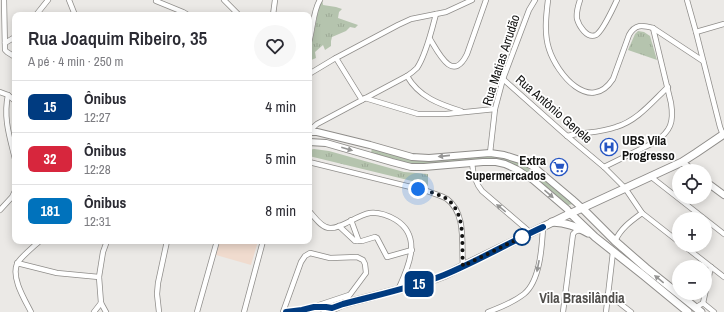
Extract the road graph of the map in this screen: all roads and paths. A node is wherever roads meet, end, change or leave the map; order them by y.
1 (4, 0) edge
2 (48, 0) edge
3 (70, 0) edge
4 (224, 0) edge
5 (320, 0) edge
6 (472, 0) edge
7 (486, 0) edge
8 (535, 0) edge
9 (548, 0) edge
10 (580, 0) edge
11 (617, 0) edge
12 (687, 0) edge
13 (156, 1) edge
14 (274, 1) edge
15 (38, 12) edge
16 (74, 12) edge
17 (183, 12) edge
18 (236, 12) edge
19 (273, 12) edge
20 (436, 14) junction
21 (724, 24) edge
22 (653, 28) junction
23 (312, 31) edge
24 (696, 32) junction
25 (12, 39) edge
26 (430, 39) junction
27 (5, 44) junction
28 (12, 55) edge
29 (336, 58) junction
30 (703, 61) junction
31 (312, 72) edge
32 (407, 76) junction
33 (503, 79) junction
34 (668, 87) junction
35 (0, 92) edge
36 (8, 95) junction
37 (12, 98) edge
38 (363, 99) junction
39 (495, 109) junction
40 (462, 112) junction
41 (312, 128) edge
42 (312, 131) edge
43 (724, 135) edge
44 (567, 136) junction
45 (312, 142) edge
46 (370, 145) junction
47 (12, 147) edge
48 (490, 153) junction
49 (367, 155) junction
50 (682, 162) junction
51 (312, 163) edge
52 (472, 163) junction
53 (684, 164) edge
54 (604, 168) junction
55 (540, 172) junction
56 (650, 176) junction
57 (533, 180) junction
58 (712, 186) edge
59 (625, 188) junction
60 (724, 195) edge
61 (12, 198) edge
62 (582, 208) junction
63 (0, 210) edge
64 (570, 213) junction
65 (642, 213) junction
66 (312, 214) edge
67 (351, 220) junction
68 (552, 222) junction
69 (340, 226) junction
70 (543, 227) junction
71 (581, 230) junction
72 (530, 233) junction
73 (724, 234) edge
74 (595, 237) junction
75 (672, 237) edge
76 (357, 241) junction
77 (615, 241) junction
78 (37, 244) edge
79 (106, 244) edge
80 (167, 244) edge
81 (216, 244) edge
82 (262, 244) edge
83 (412, 250) junction
84 (613, 252) junction
85 (692, 252) edge
86 (702, 260) edge
87 (639, 262) junction
88 (17, 263) junction
89 (463, 266) junction
90 (632, 267) junction
91 (712, 268) edge
92 (99, 277) junction
93 (724, 277) edge
94 (404, 278) junction
95 (412, 286) junction
96 (353, 290) junction
97 (398, 290) junction
98 (608, 294) junction
99 (349, 295) junction
100 (358, 300) junction
101 (704, 300) edge
102 (101, 302) junction
103 (703, 303) junction
104 (343, 304) junction
105 (314, 307) junction
106 (332, 308) junction
107 (302, 310) junction
108 (698, 310) edge
109 (31, 312) edge
110 (94, 312) edge
111 (106, 312) edge
112 (159, 312) edge
113 (197, 312) edge
114 (244, 312) edge
115 (283, 312) edge
116 (286, 312) edge
117 (311, 312) edge
118 (325, 312) edge
119 (488, 312) edge
120 (563, 312) edge
121 (606, 312) edge
122 (630, 312) edge
123 (688, 312) edge
124 (714, 312) edge

1 - 27 street
2 - 15 street
3 - 16 street
4 - 18 street
5 - 23 street
6 - 20 street
7 - 26 street
8 - 33 street, Rua Matias Arrudão
9 - 22 street
10 - 11 street
12 - 24 street
13 - 17 street
14 - 19 street
20 - 26 street
20 - 29 street
21 - 24 street
22 - 30 street
22 - 34 street
24 - 30 street
25 - 27 street
26 - 32 street
27 - 28 street
29 - 31 street
29 - 38 street
30 - 43 street
32 - 38 street
32 - 40 street
33 - 39 street, Rua Matias Arrudão
33 - 44 street, Rua Antônio Genele
34 - 44 street
34 - 54 street
35 - 36 street
36 - 37 street
36 - 47 street
38 - 40 street
38 - 41 street
39 - 40 street
39 - 48 street, Rua Matias Arrudão
42 - 46 street
43 - 50 main road
44 - 54 street, Rua Antônio Genele
45 -> 49 street
48 -> 46 street
46 - 49 street
48 - 55 street
49 - 52 street
50 - 53 street
50 - 56 main road
51 - 89 street
52 - 57 street
72 -> 52 street
54 - 59 street, Rua Antônio Genele
55 - 57 street
55 - 62 street
56 - 59 main road
56 - 73 street
57 -> 64 street
58 - 60 street
59 - 62 main road
59 - 65 street, Rua Antônio Genele
61 - 63 street
62 - 64 main road
62 - 77 main road
64 - 68 main road
64 - 74 main road
65 - 75 street, Rua Antônio Genele
65 - 77 street
66 - 69 street
67 - 69 street
67 - 76 street
67 - 83 street
68 - 70 main road
68 - 71 main road
69 - 76 street
70 - 72 main road
70 -> 119 street
71 - 74 main road
71 - 120 street
72 - 89 main road
74 - 84 main road
76 - 83 street
77 - 87 main road
78 - 88 street
79 - 92 street
80 - 112 street
81 - 113 street
82 - 114 street
83 - 94 street
84 - 90 main road
84 - 98 street
85 - 86 street
87 - 90 main road
108 -> 87 main road
88 - 92 street
88 - 109 street
89 - 95 main road
90 - 123 main road
91 - 93 street
92 - 102 street
94 - 95 street
94 - 97 street
95 - 97 main road
96 - 99 street
96 - 100 street
96 - 115 street
97 - 100 main road
98 - 121 street
98 - 122 street
99 - 104 street
99 - 105 street
100 - 104 main road
101 - 103 street
102 - 110 street
102 - 111 street
103 - 108 street
103 - 124 street
104 - 106 main road
105 - 106 street
105 - 107 street
106 - 118 main road
107 - 116 street
107 - 117 street

